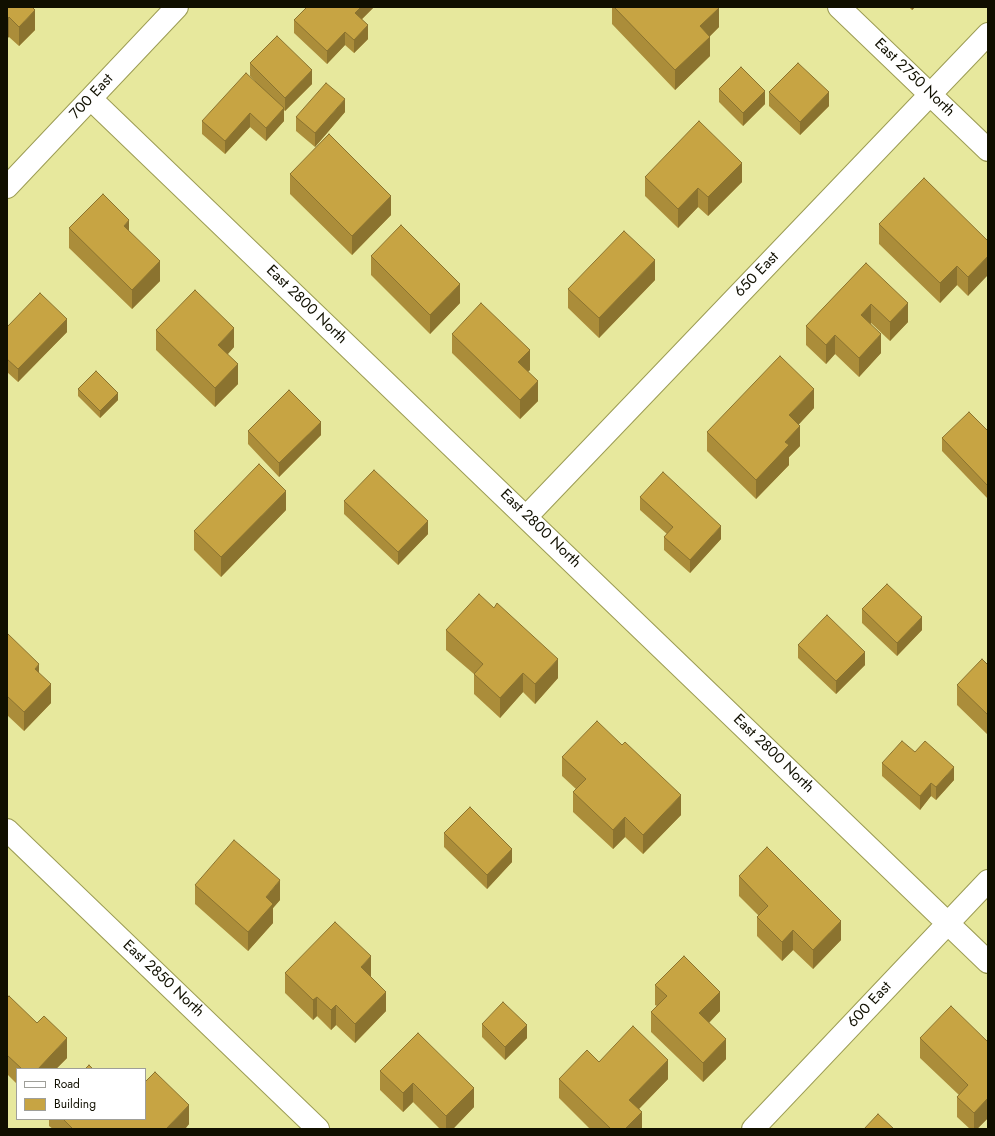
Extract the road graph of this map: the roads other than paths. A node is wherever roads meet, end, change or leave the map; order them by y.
1 (177, 7) edge
2 (839, 7) edge
3 (988, 34) edge
4 (930, 94) junction
5 (91, 98) junction
6 (988, 150) edge
7 (7, 187) edge
8 (527, 516) junction
9 (7, 830) edge
10 (988, 881) edge
11 (948, 923) junction
12 (988, 962) edge
13 (318, 1129) edge
14 (753, 1129) edge

1 - 5 street, 700 East
2 - 4 street, East 2750 North
3 - 4 street, 650 East
4 - 6 street, East 2750 North
4 - 8 street, 650 East
5 - 7 street, 700 East
5 - 8 street, East 2800 North
8 - 11 street, East 2800 North
9 - 13 street, East 2850 North
10 - 11 street, 600 East
11 - 12 street, East 2800 North
11 - 14 street, 600 East

